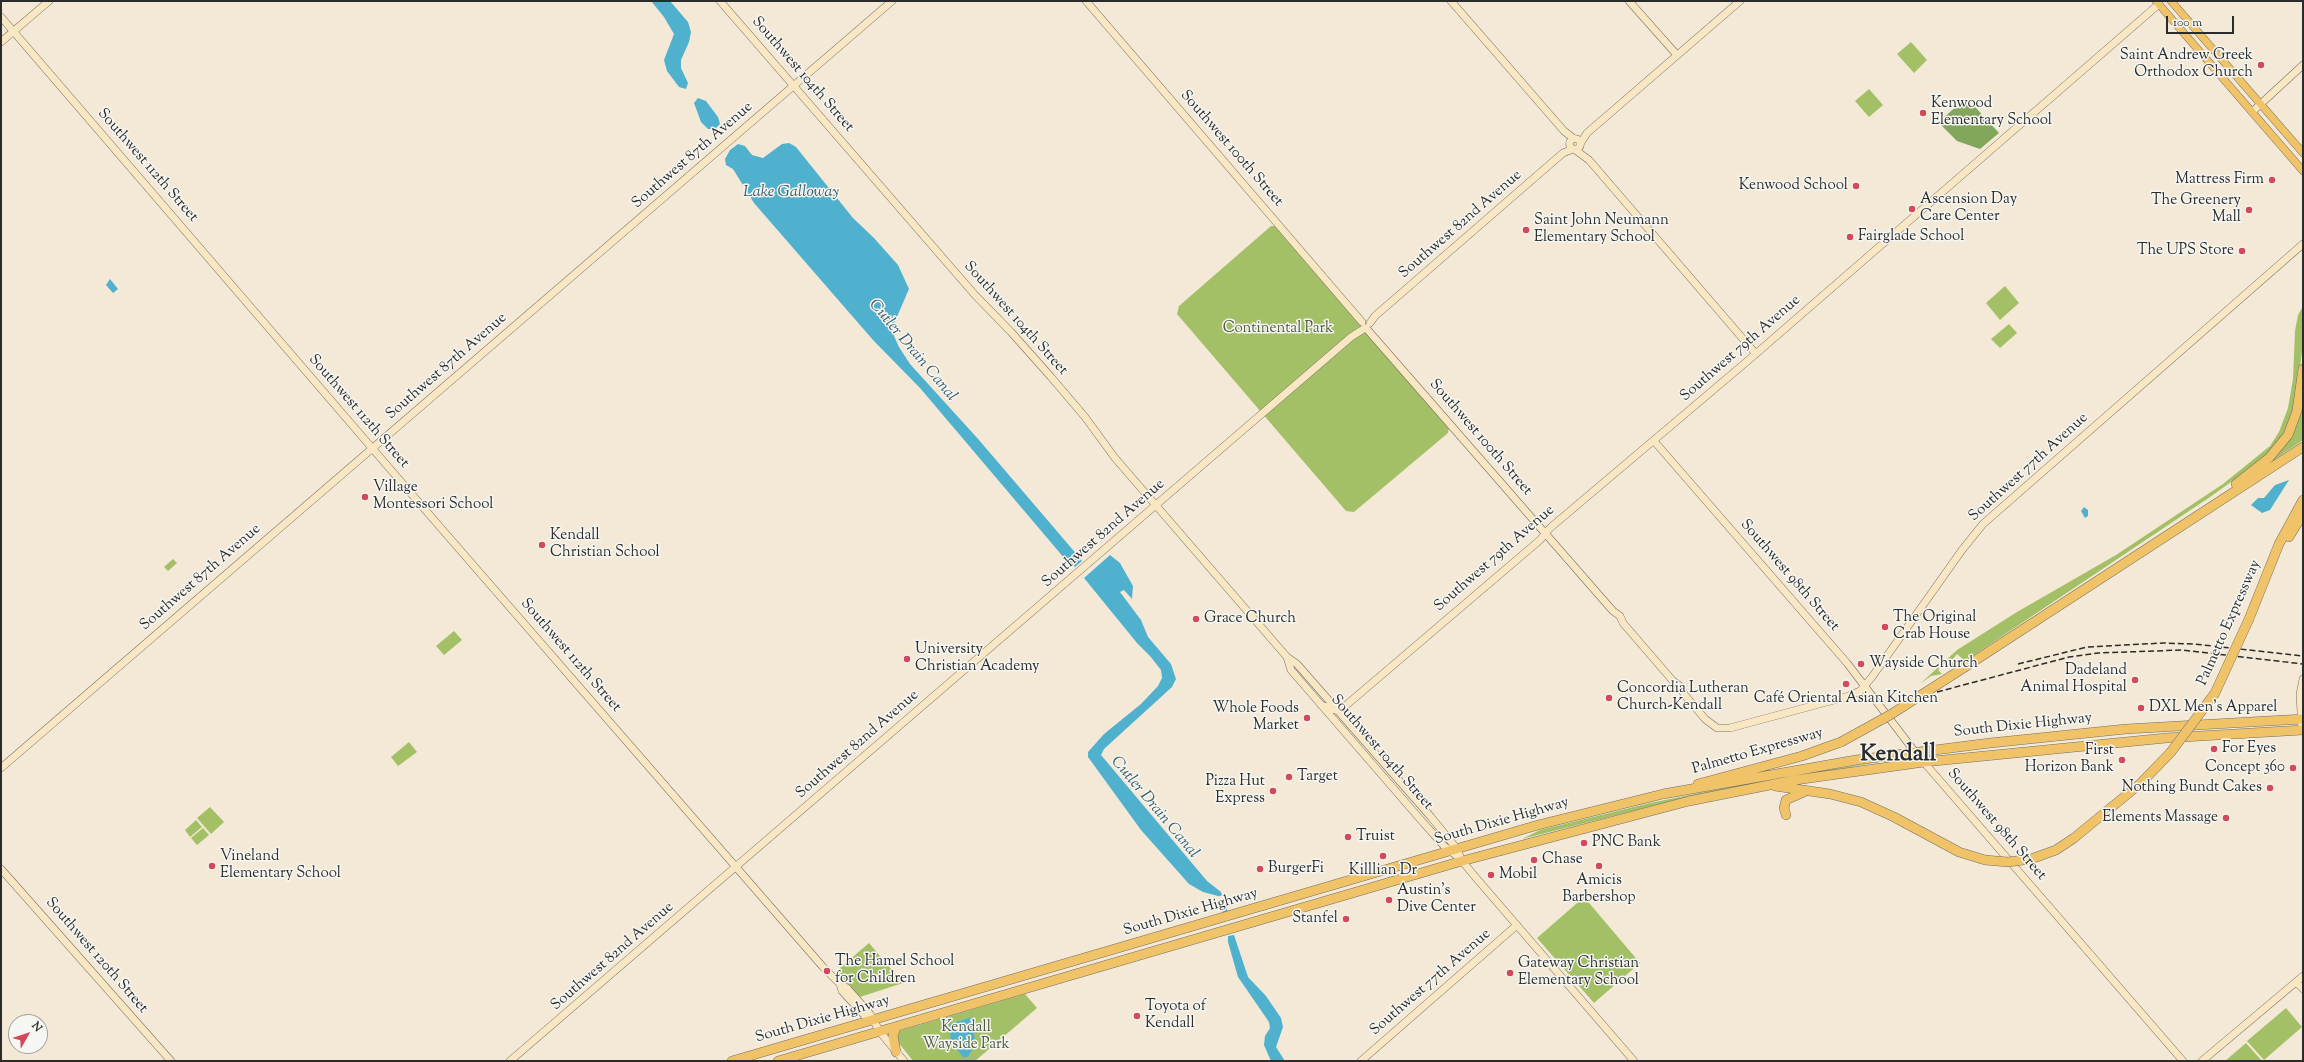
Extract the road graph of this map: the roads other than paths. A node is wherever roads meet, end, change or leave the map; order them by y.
1 (49, 1) edge
2 (720, 1) edge
3 (892, 1) edge
4 (1086, 1) edge
5 (1451, 1) edge
6 (1629, 1) edge
7 (1740, 1) edge
8 (2171, 1) edge
9 (2158, 2) edge
10 (2176, 8) junction
11 (1, 17) edge
12 (14, 31) junction
13 (1, 42) edge
14 (1676, 55) junction
15 (2303, 65) edge
16 (794, 86) junction
17 (2260, 104) junction
18 (2252, 112) junction
19 (1574, 144) junction
20 (2303, 154) edge
21 (2303, 171) edge
22 (2303, 244) edge
23 (1366, 324) junction
24 (1756, 354) junction
25 (2303, 369) edge
26 (1654, 441) junction
27 (2303, 446) edge
28 (373, 448) junction
29 (2303, 500) edge
30 (1156, 506) junction
31 (2303, 514) edge
32 (2168, 533) junction
33 (1546, 534) junction
34 (2271, 568) junction
35 (1287, 657) junction
36 (2303, 679) edge
37 (1865, 686) junction
38 (1322, 704) junction
39 (1338, 711) junction
40 (2303, 719) edge
41 (2222, 723) junction
42 (1718, 728) joint
43 (2303, 730) edge
44 (2203, 735) junction
45 (2034, 738) junction
46 (2035, 751) junction
47 (1915, 752) junction
48 (1924, 762) junction
49 (1, 768) edge
50 (1770, 785) junction
51 (1808, 791) junction
52 (1663, 794) junction
53 (1786, 815) dead end
54 (1422, 821) junction
55 (1436, 823) junction
56 (1438, 839) junction
57 (1453, 850) junction
58 (1429, 858) junction
59 (1462, 860) junction
60 (737, 867) junction
61 (1, 868) edge
62 (1517, 925) junction
63 (2303, 976) edge
64 (1018, 978) junction
65 (2296, 982) junction
66 (2303, 988) edge
67 (1026, 989) junction
68 (872, 1021) junction
69 (896, 1027) junction
70 (880, 1032) junction
71 (896, 1052) junction
72 (2181, 1060) edge
73 (2205, 1060) edge
74 (171, 1061) edge
75 (510, 1061) edge
76 (732, 1061) edge
77 (778, 1061) edge
78 (904, 1061) edge
79 (1361, 1061) edge
80 (1634, 1061) edge

1 - 12 street
2 - 16 street, Southwest 104th Street
3 - 16 street, Southwest 87th Avenue
4 - 23 street, Southwest 100th Street
5 - 19 street
6 - 14 street
7 - 14 street, Southwest 82nd Avenue
8 - 10 main road
9 - 10 main road
9 - 18 main road
9 - 24 street, Southwest 79th Avenue
10 - 17 main road
11 - 12 street, Southwest 112th Street
12 - 13 street
12 - 28 street, Southwest 112th Street
14 - 19 street, Southwest 82nd Avenue
15 - 17 street
16 - 28 street, Southwest 87th Avenue
16 - 30 street, Southwest 104th Street
17 - 18 street
17 - 20 main road
18 - 21 main road
19 - 23 street, Southwest 82nd Avenue
19 - 24 street
22 - 37 street, Southwest 77th Avenue
23 - 30 street, Southwest 82nd Avenue
23 - 33 street, Southwest 100th Street
24 - 26 street, Southwest 79th Avenue
25 - 32 highway
26 - 33 street, Southwest 79th Avenue
26 - 37 street, Southwest 98th Street
27 - 32 highway, Palmetto Expressway
28 - 49 street, Southwest 87th Avenue
28 - 60 street, Southwest 112th Street
29 - 34 highway, Palmetto Expressway
30 - 35 street, Southwest 104th Street
30 - 60 street, Southwest 82nd Avenue
31 - 34 highway
32 - 52 highway, Palmetto Expressway, bridge
33 - 39 street, Southwest 79th Avenue
33 - 42 street, Southwest 100th Street
34 - 51 highway, Palmetto Expressway, bridge
35 - 38 street, Southwest 104th Street
35 - 39 street, Southwest 104th Street
36 - 40 street
37 - 42 street, Southwest 77th Avenue
37 - 47 street, Southwest 98th Street
38 - 39 street
38 - 54 street, Southwest 104th Street
39 - 55 street, Southwest 104th Street
40 - 41 highway, South Dixie Highway
40 - 43 street
41 - 44 highway
41 - 45 highway, South Dixie Highway
43 - 44 highway, South Dixie Highway
44 - 46 highway, South Dixie Highway
45 - 46 highway
45 - 47 highway, South Dixie Highway
46 - 48 highway, South Dixie Highway
47 - 48 street, Southwest 98th Street
47 - 52 highway, South Dixie Highway
48 - 50 highway, South Dixie Highway
48 - 72 street, Southwest 98th Street
50 - 51 highway, Palmetto Expressway
50 - 59 highway, South Dixie Highway
51 - 53 highway
52 - 57 highway, South Dixie Highway
54 - 55 street
54 - 56 street, Southwest 104th Street
55 - 57 street, Southwest 104th Street
56 - 57 street, Southwest 104th Street
56 - 58 street
57 - 58 highway, South Dixie Highway
57 - 59 street, Southwest 104th Street
58 - 64 highway, South Dixie Highway
59 - 62 street, Southwest 104th Street
59 - 67 highway, South Dixie Highway
60 - 68 street, Southwest 112th Street
60 - 75 street, Southwest 82nd Avenue
61 - 74 street, Southwest 120th Street
62 - 79 street, Southwest 77th Avenue
62 - 80 street, Southwest 104th Street
63 - 65 street
64 - 67 highway
64 - 68 highway, South Dixie Highway
65 - 66 street
65 - 73 street
67 - 69 highway, South Dixie Highway
68 - 70 street, Southwest 112th Street
68 - 76 highway, South Dixie Highway
69 - 70 highway, South Dixie Highway
69 - 71 highway
70 - 71 street, Southwest 112th Street
70 - 77 highway, South Dixie Highway
71 - 78 street, Southwest 112th Street

